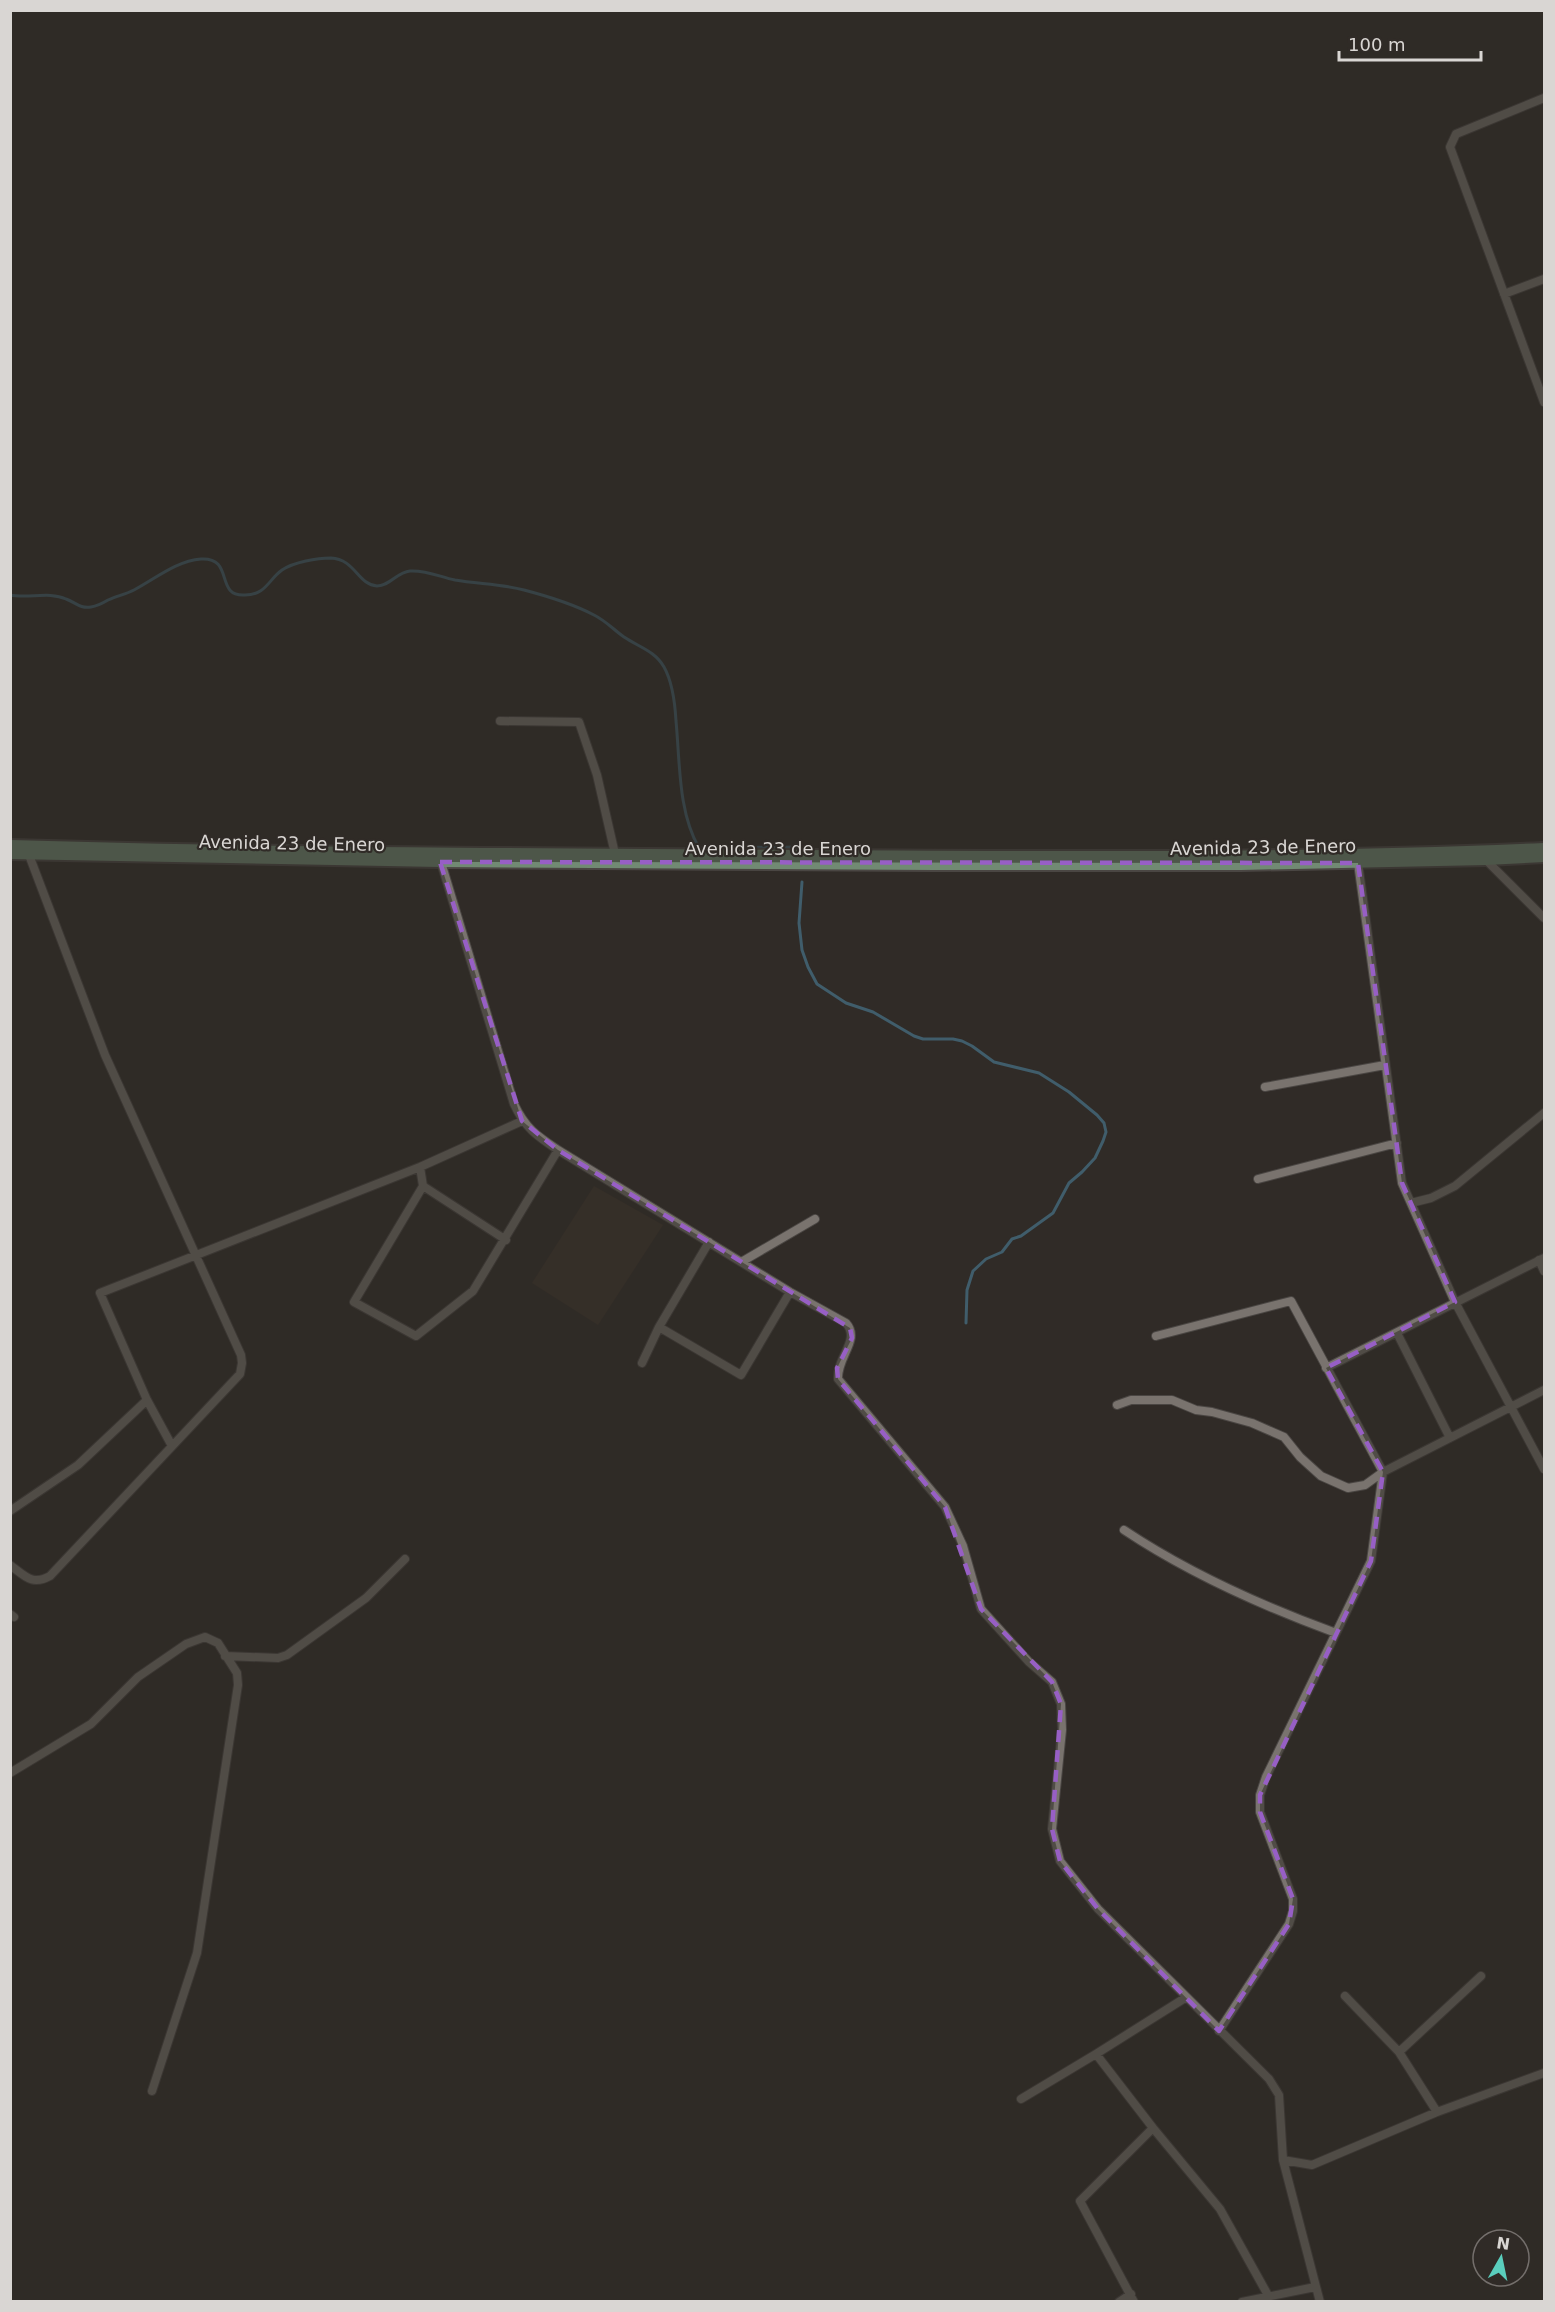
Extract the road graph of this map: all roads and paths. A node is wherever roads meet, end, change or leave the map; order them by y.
1 (1545, 98) edge
2 (1545, 279) edge
3 (1504, 294) junction
4 (1545, 402) edge
5 (500, 721) dead end
6 (10, 845) edge
7 (1545, 848) edge
8 (615, 854) junction
9 (10, 855) edge
10 (29, 855) junction
11 (440, 857) junction
12 (1545, 857) edge
13 (1486, 860) junction
14 (1358, 862) junction
15 (1545, 918) edge
16 (1385, 1065) junction
17 (1265, 1087) dead end
18 (1545, 1113) edge
19 (522, 1121) junction
20 (1397, 1143) junction
21 (558, 1150) junction
22 (420, 1167) junction
23 (1258, 1179) dead end
24 (423, 1186) junction
25 (1411, 1203) junction
26 (815, 1219) dead end
27 (506, 1240) junction
28 (709, 1242) junction
29 (195, 1254) junction
30 (1542, 1259) edge
31 (743, 1261) junction
32 (1545, 1271) edge
33 (790, 1292) junction
34 (1455, 1302) junction
35 (659, 1327) junction
36 (1396, 1333) junction
37 (1156, 1336) dead end
38 (642, 1363) dead end
39 (1326, 1368) junction
40 (1545, 1390) edge
41 (147, 1400) junction
42 (1117, 1405) dead end
43 (1510, 1407) junction
44 (1450, 1438) junction
45 (172, 1446) junction
46 (1545, 1469) edge
47 (1383, 1472) junction
48 (10, 1511) edge
49 (1124, 1530) dead end
50 (405, 1559) dead end
51 (10, 1565) edge
52 (1336, 1633) junction
53 (225, 1656) junction
54 (10, 1773) edge
55 (1481, 1976) dead end
56 (1345, 1996) dead end
57 (1185, 1998) junction
58 (1219, 2031) junction
59 (1399, 2052) junction
60 (1096, 2054) junction
61 (1545, 2073) edge
62 (152, 2091) dead end
63 (1021, 2098) dead end
64 (1437, 2112) junction
65 (1153, 2128) junction
66 (1283, 2160) junction
67 (1315, 2288) junction
68 (1269, 2297) junction
69 (1132, 2298) edge
70 (1119, 2301) edge
71 (1242, 2301) edge
72 (1320, 2301) edge

1 - 3 street
2 - 3 street
3 - 4 street
5 - 8 street
6 - 11 main road, Avenida 23 de Enero
7 - 8 main road, Avenida 23 de Enero
8 - 11 main road, Avenida 23 de Enero
9 - 10 main road, Avenida 23 de Enero
10 - 11 main road, Avenida 23 de Enero
10 - 29 street
11 - 14 main road, Avenida 23 de Enero
11 - 19 street
12 - 13 main road, Avenida 23 de Enero
13 - 14 main road, Avenida 23 de Enero
13 - 15 street
14 - 16 street
16 - 17 street
16 - 20 street
18 - 25 street
19 - 21 street
19 - 22 street
20 - 23 street
20 - 25 street
21 - 27 street
21 - 28 street
22 - 24 street
22 - 29 street
24 - 27 street
24 - 27 street
25 - 34 street
26 - 31 street
28 - 31 street
28 - 35 street
29 - 41 street
29 - 45 street
30 - 32 street
30 - 34 street
31 - 33 street
33 - 35 street
33 - 57 street
34 - 36 street
34 - 43 street
35 - 38 street
36 - 39 street
36 - 44 street
37 - 39 street
39 - 47 street
40 - 43 street
41 - 45 street
41 - 48 street
42 - 47 street
43 - 44 street
43 - 46 street
44 - 47 street
45 - 51 street
47 - 52 street
49 - 52 street
50 - 53 street
52 - 58 street
53 - 54 street
53 - 62 street
55 - 59 street
56 - 59 street
57 - 58 street
57 - 60 street
58 - 66 street
59 - 64 street
60 - 63 street
60 - 65 street
61 - 64 street
64 - 66 street
65 - 68 street
65 - 69 street
66 - 67 street
67 - 68 street
67 - 72 street
68 - 71 street
69 - 70 street

